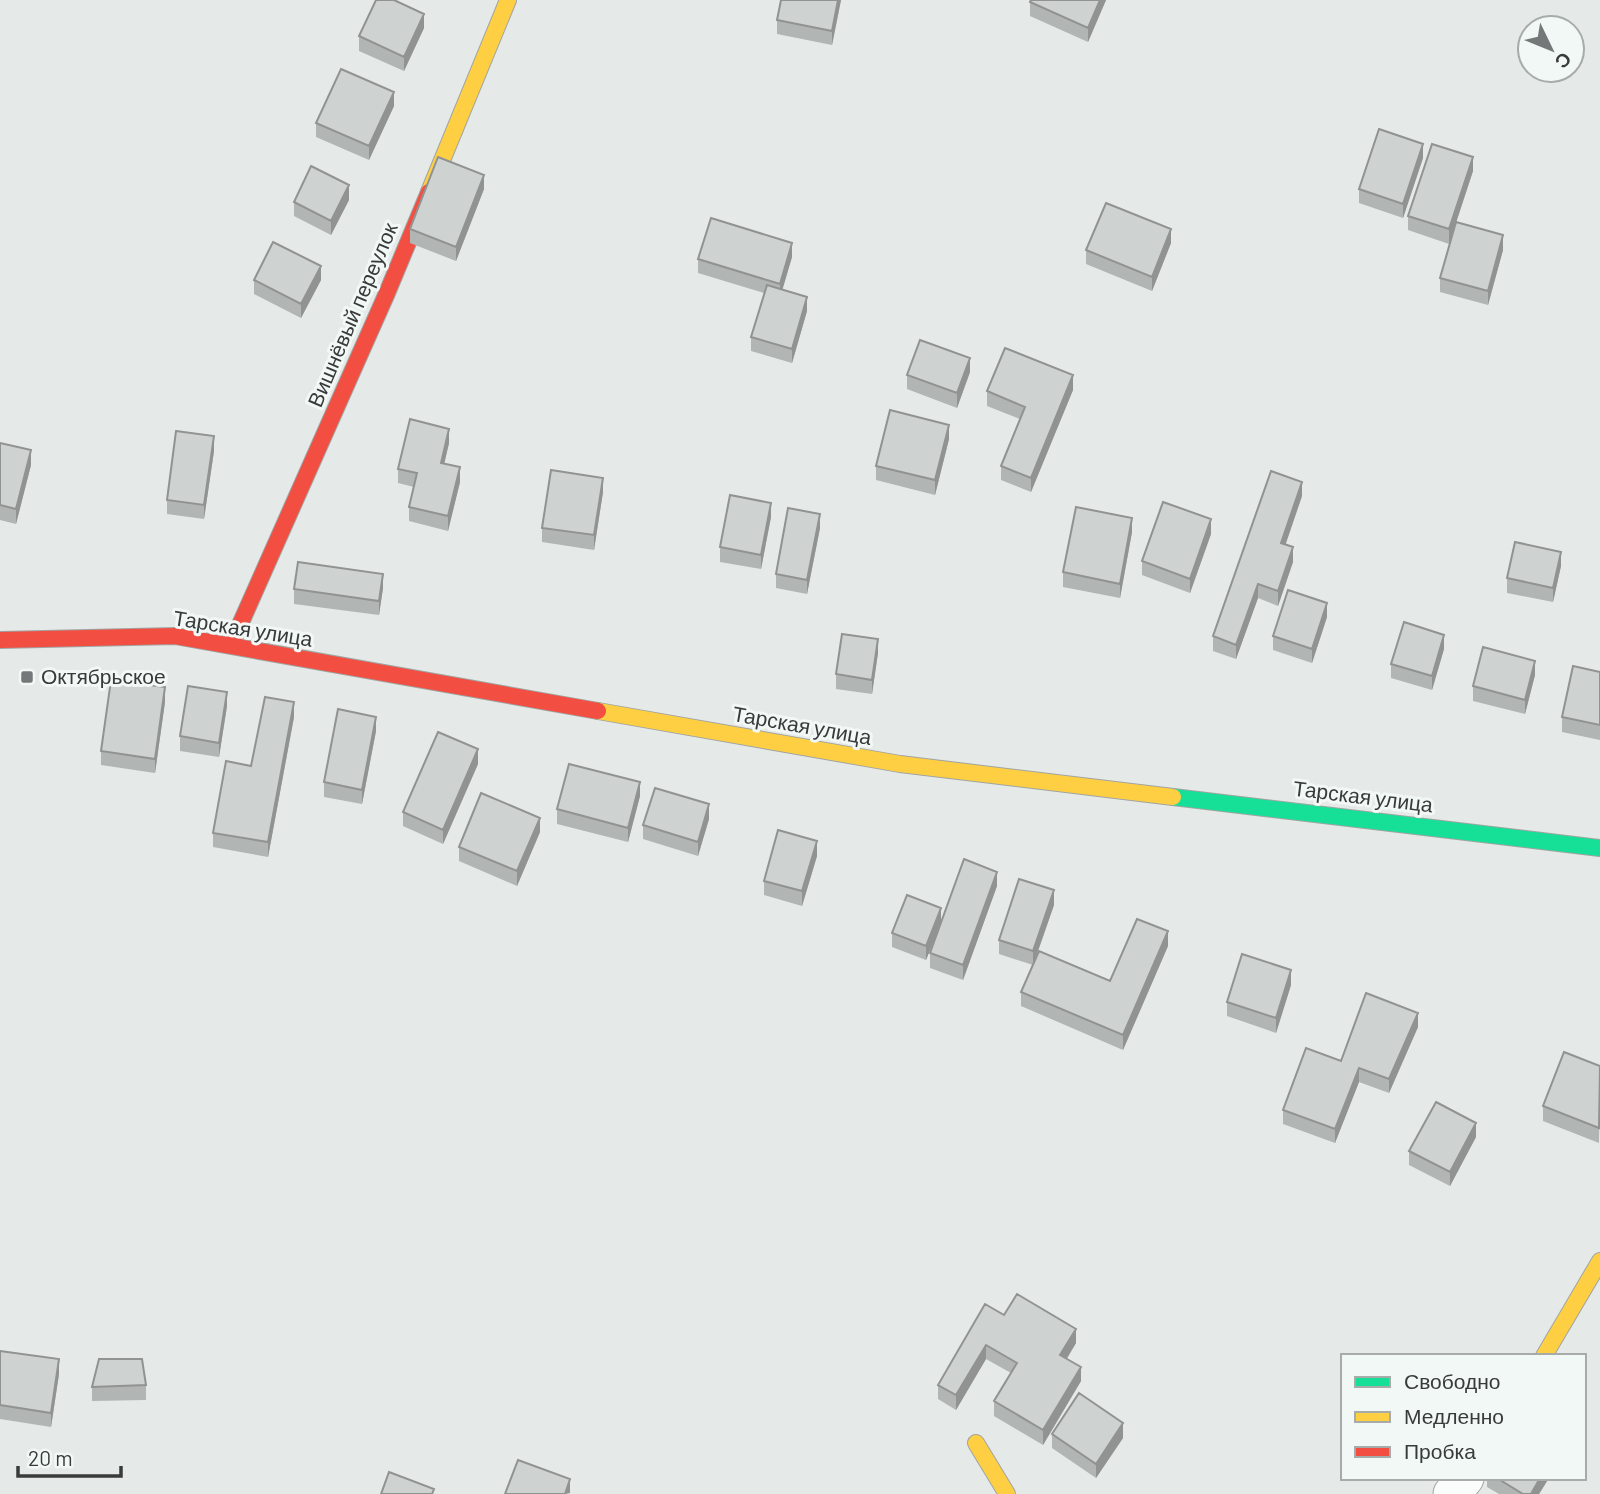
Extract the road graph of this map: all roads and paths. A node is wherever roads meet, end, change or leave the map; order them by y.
1 (508, 0) edge
2 (0, 640) edge
3 (231, 645) junction
4 (1600, 848) edge
5 (1600, 1261) edge
6 (1545, 1354) edge
7 (976, 1443) dead end
8 (1463, 1480) edge
9 (1007, 1494) edge
10 (1452, 1494) edge

1 - 3 street, Вишнёвый переулок
2 - 3 street, Тарская улица
3 - 4 street, Тарская улица
5 - 6 street
7 - 9 street
8 - 10 street

